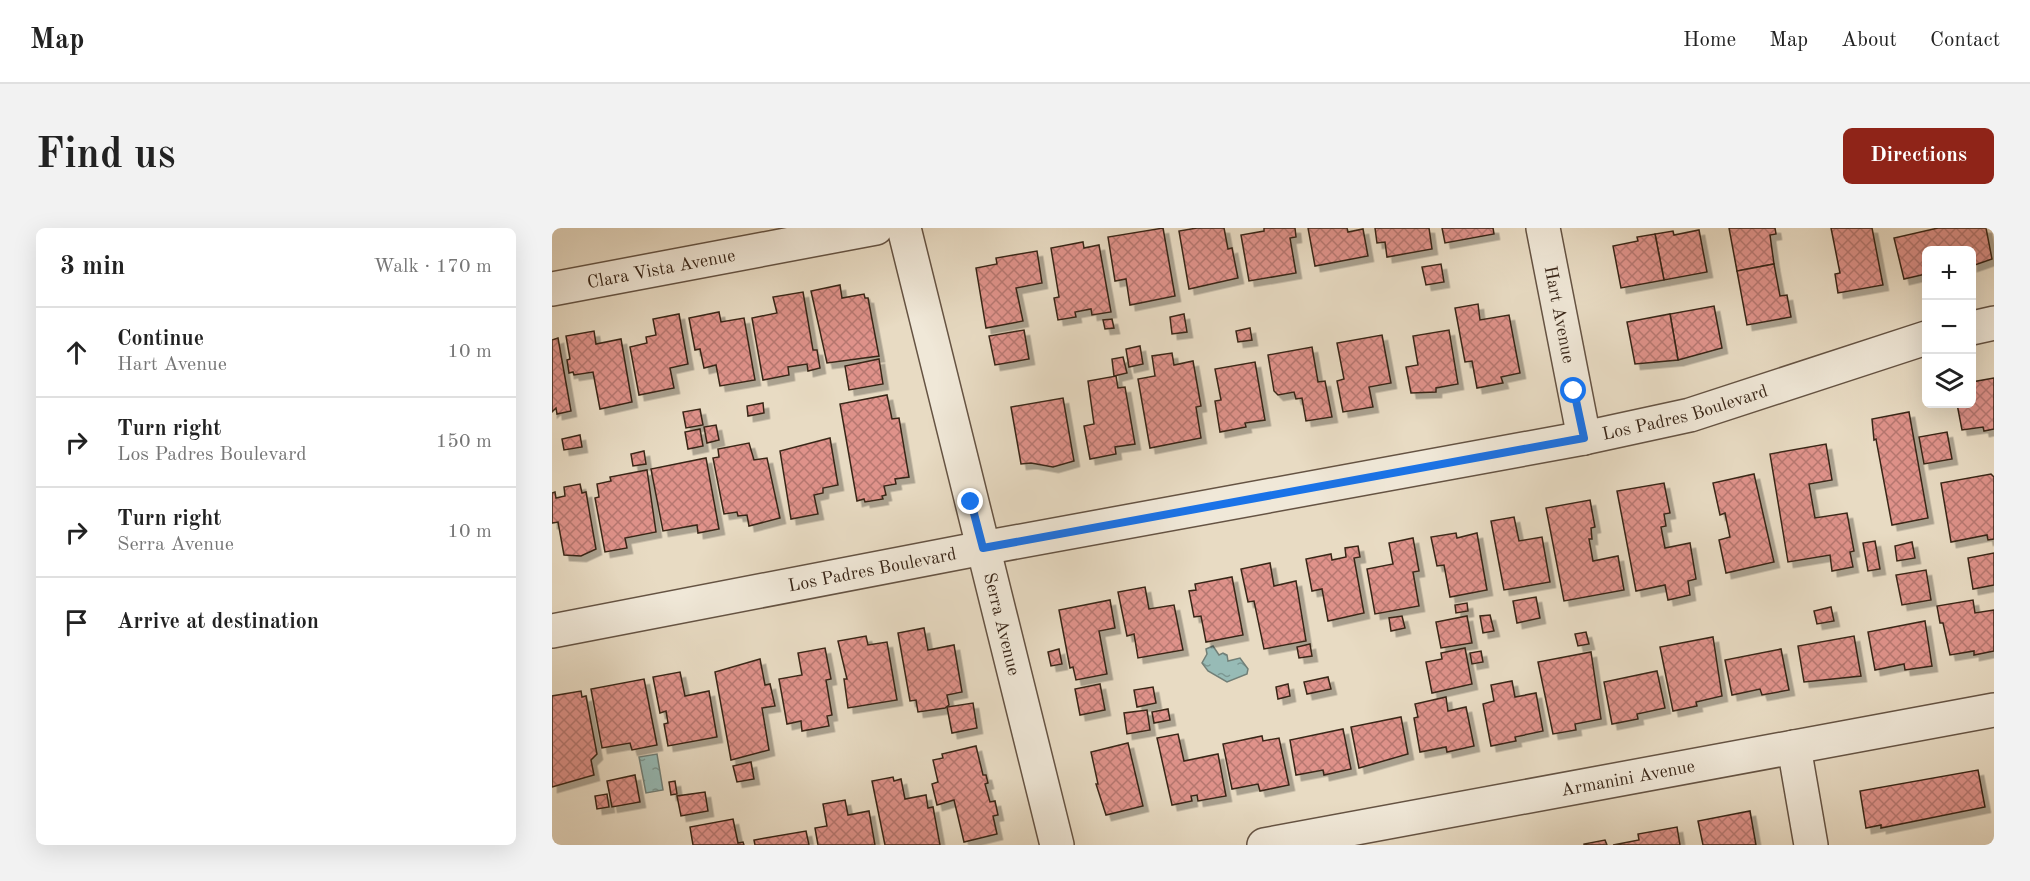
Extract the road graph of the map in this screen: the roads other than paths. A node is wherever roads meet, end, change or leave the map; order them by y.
1 (876, 228) edge
2 (904, 228) edge
3 (1543, 228) edge
4 (552, 289) edge
5 (1994, 323) edge
6 (1976, 327) edge
7 (1922, 339) edge
8 (1584, 438) junction
9 (983, 548) junction
10 (552, 631) edge
11 (1994, 710) edge
12 (1794, 747) junction
13 (1057, 845) edge
14 (1264, 845) edge
15 (1811, 845) edge

1 - 4 street, Clara Vista Avenue
2 - 9 street, Serra Avenue
3 - 8 street, Hart Avenue
5 - 6 street
7 - 8 street, Los Padres Boulevard
8 - 9 street, Los Padres Boulevard
9 - 10 street, Los Padres Boulevard
9 - 13 street, Serra Avenue
11 - 12 street, Armanini Avenue
12 - 14 street, Armanini Avenue
12 - 15 street

